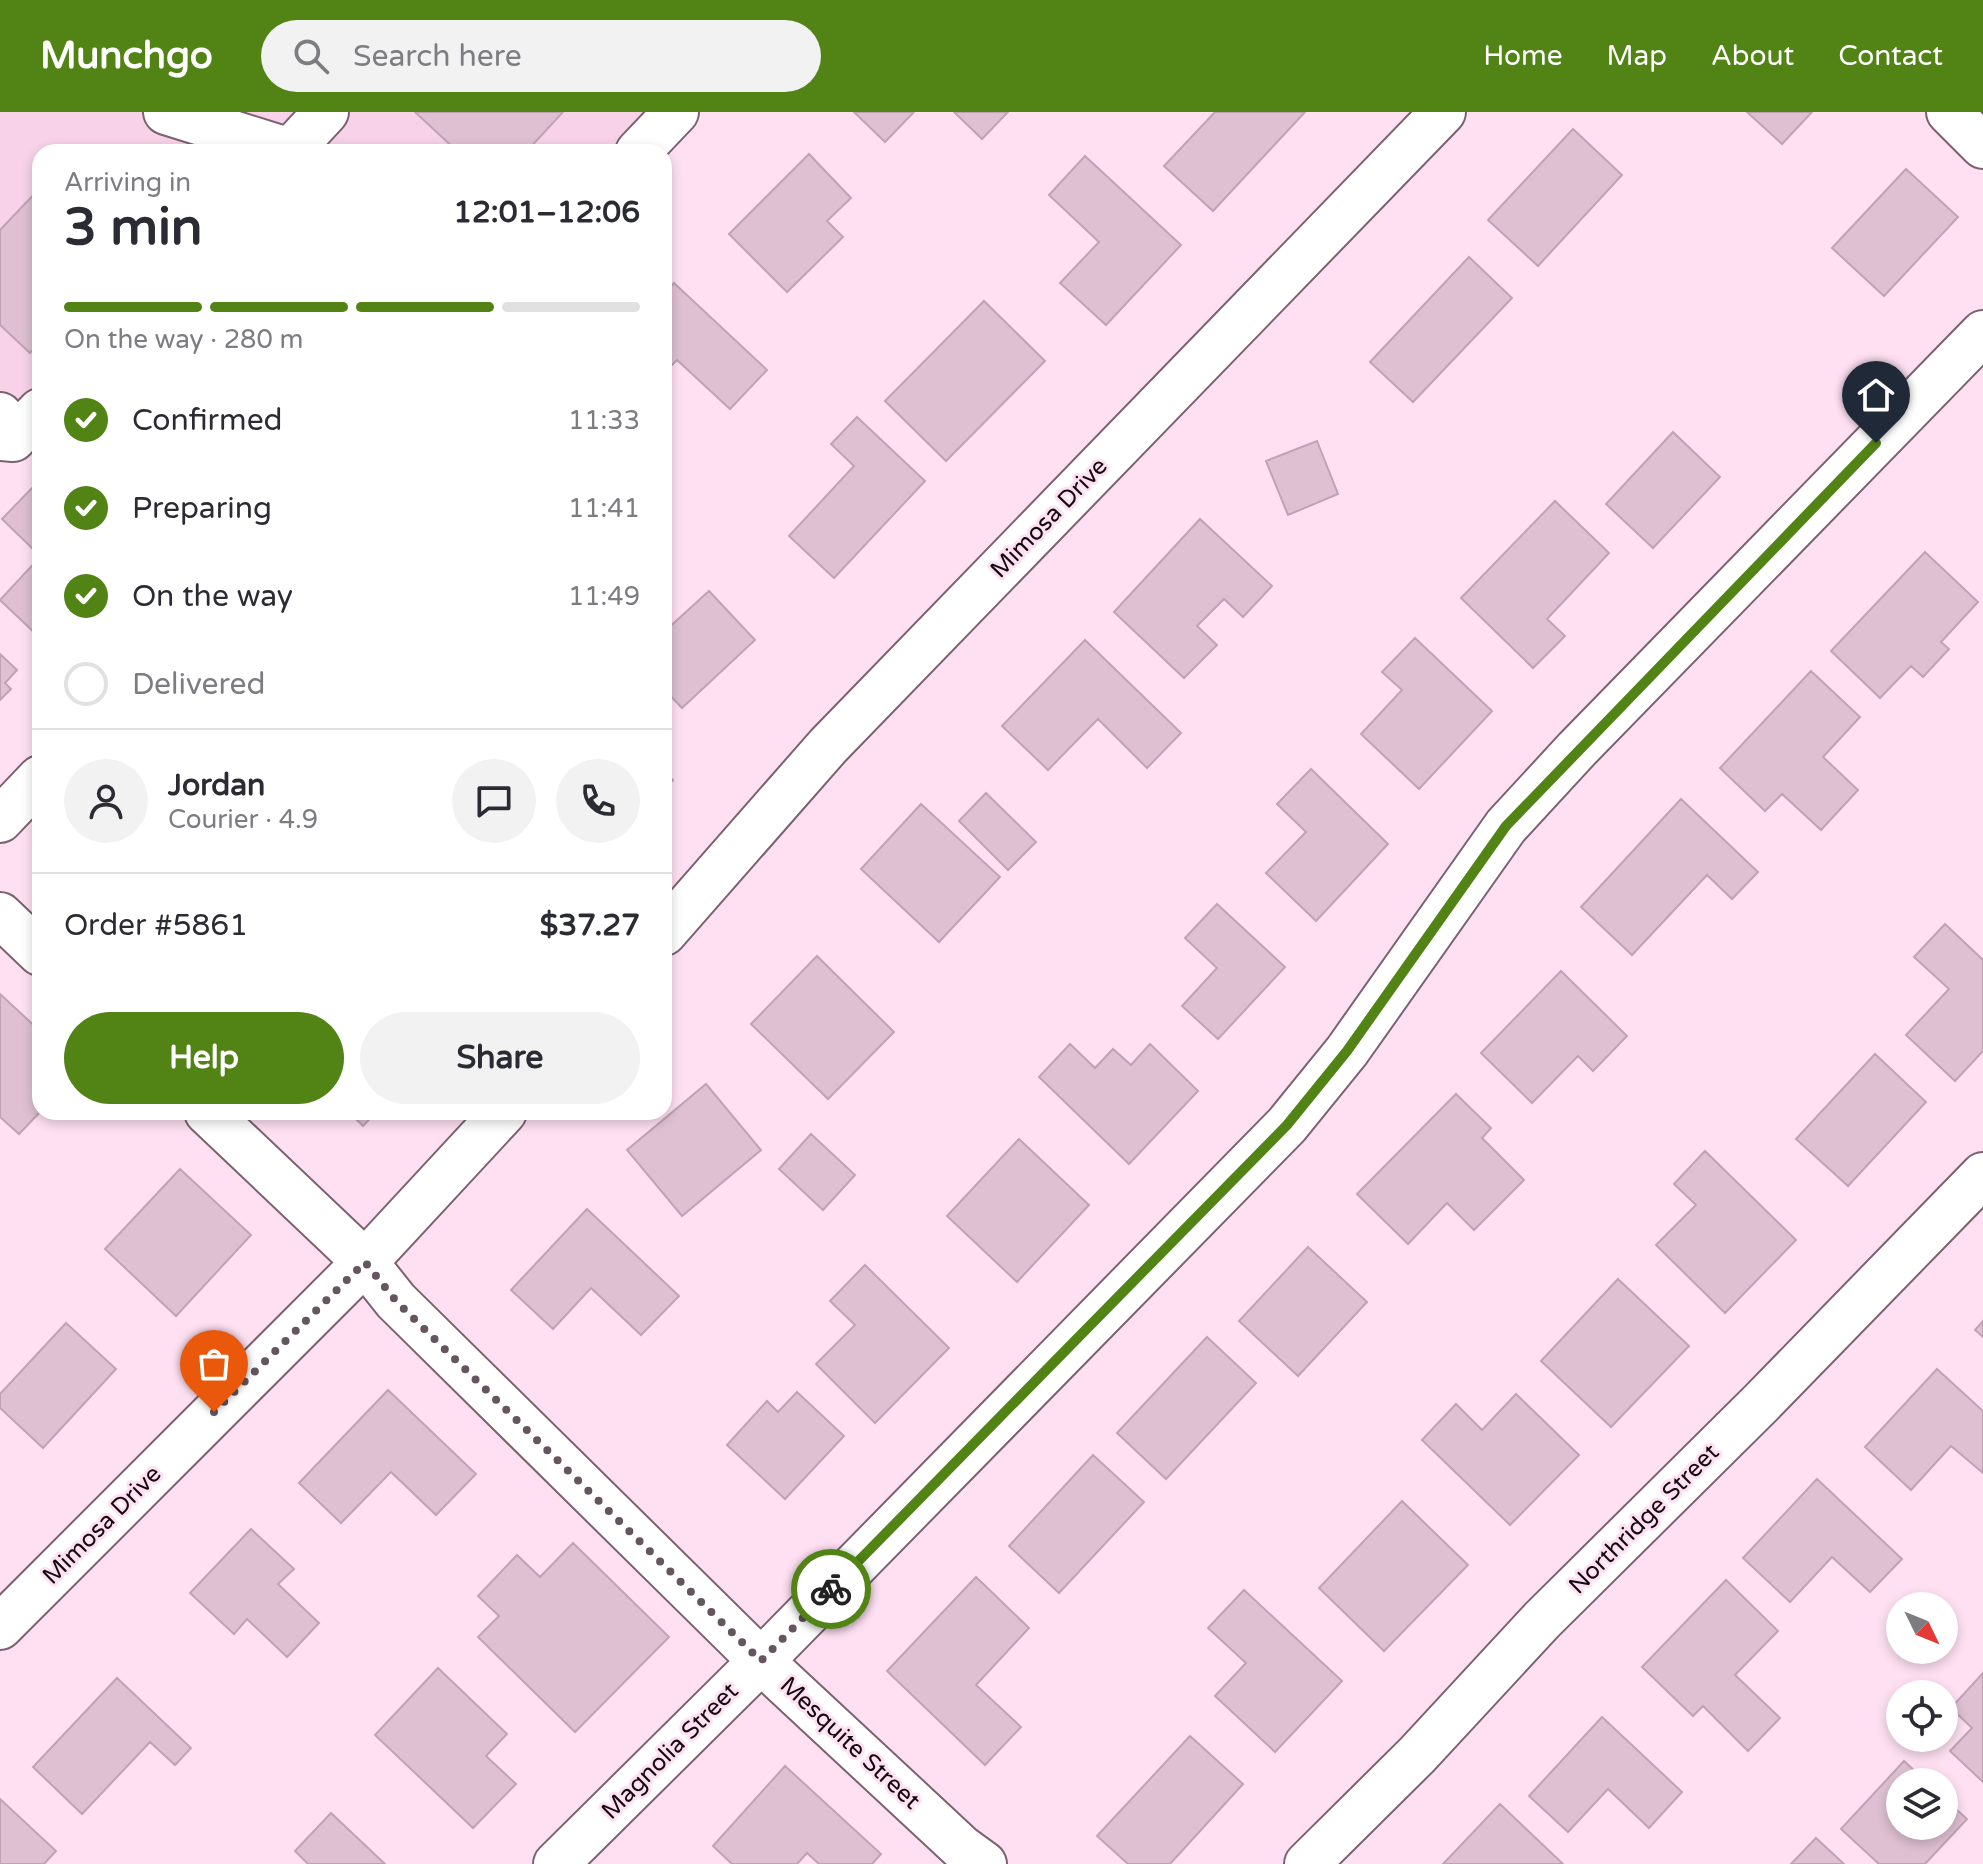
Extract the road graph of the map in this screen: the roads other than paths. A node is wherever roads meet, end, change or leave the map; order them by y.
1 (166, 112) edge
2 (326, 112) edge
3 (676, 112) edge
4 (1443, 112) edge
5 (1949, 112) edge
6 (268, 144) edge
7 (296, 144) edge
8 (646, 144) edge
9 (1983, 146) edge
10 (1983, 333) edge
11 (32, 786) edge
12 (0, 820) edge
13 (0, 915) edge
14 (672, 924) edge
15 (32, 945) edge
16 (215, 1120) edge
17 (497, 1120) edge
18 (1983, 1175) edge
19 (365, 1262) junction
20 (0, 1627) edge
21 (761, 1661) junction
22 (556, 1864) edge
23 (984, 1864) edge
24 (1307, 1864) edge

1 - 6 street
2 - 7 street
3 - 8 street
4 - 14 street, Mimosa Drive
5 - 9 street
10 - 21 street, Magnolia Street
11 - 12 street
13 - 15 street
16 - 19 street, Mesquite Street
17 - 19 street, Mimosa Drive
18 - 24 street, Northridge Street
19 - 20 street, Mimosa Drive
19 - 21 street, Mesquite Street
21 - 22 street, Magnolia Street
21 - 23 street, Mesquite Street

